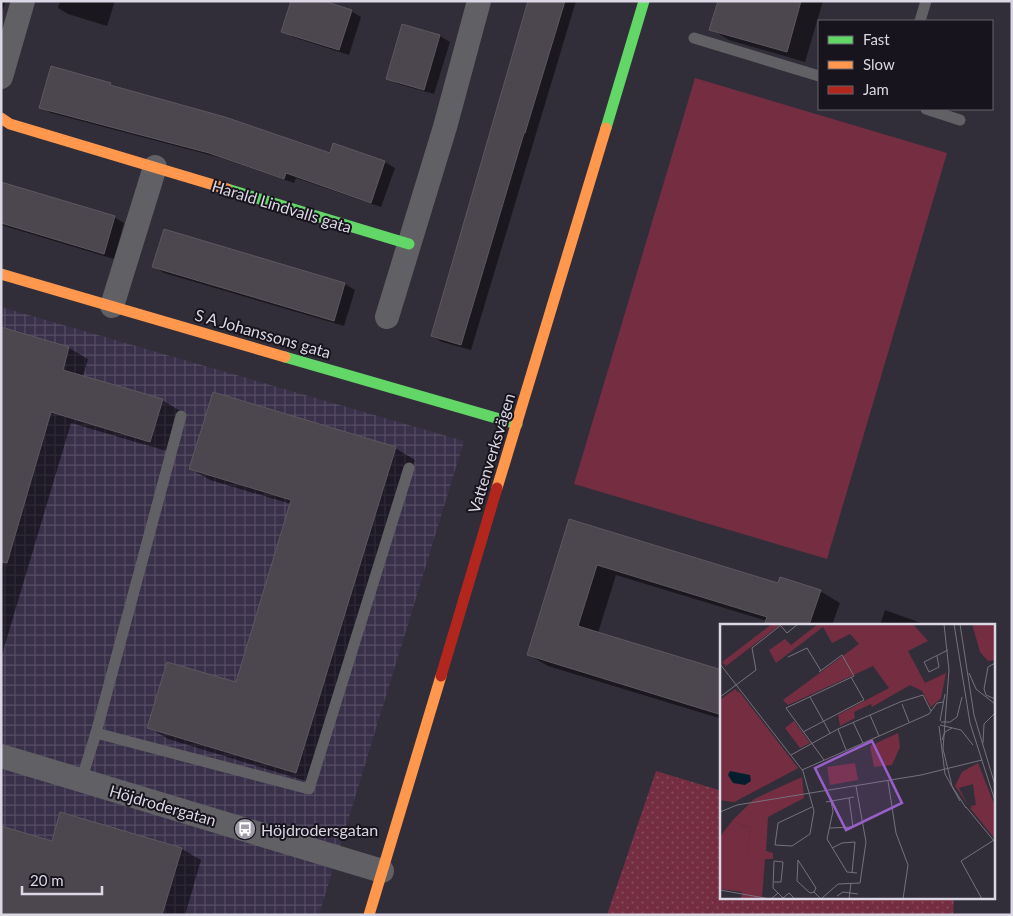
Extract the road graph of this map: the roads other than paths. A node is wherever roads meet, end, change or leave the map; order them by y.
1 (23, 1) edge
2 (479, 1) edge
3 (644, 1) edge
4 (926, 1) edge
5 (920, 20) edge
6 (694, 38) dead end
7 (818, 76) edge
8 (1, 77) edge
9 (929, 110) edge
10 (1, 118) edge
11 (960, 120) dead end
12 (155, 167) junction
13 (409, 244) junction
14 (1, 274) edge
15 (112, 306) junction
16 (386, 317) dead end
17 (181, 416) dead end
18 (517, 424) junction
19 (409, 468) dead end
20 (96, 732) junction
21 (1, 756) edge
22 (81, 781) junction
23 (382, 870) junction
24 (369, 915) edge

1 - 8 street
2 - 13 street
3 - 18 street, Vattenverksvägen
4 - 5 lane
6 - 7 lane
9 - 11 lane
10 - 12 street, Harald Lindvalls gata
12 - 13 street, Harald Lindvalls gata
12 - 15 street
13 - 16 street
14 - 15 street, S A Johanssons gata
15 - 18 street, S A Johanssons gata
17 - 20 lane
18 - 23 street, Vattenverksvägen
19 - 20 lane
20 - 22 lane
21 - 22 street, Höjdrodergatan
22 - 23 street, Höjdrodergatan
23 - 24 street, Vattenverksvägen

